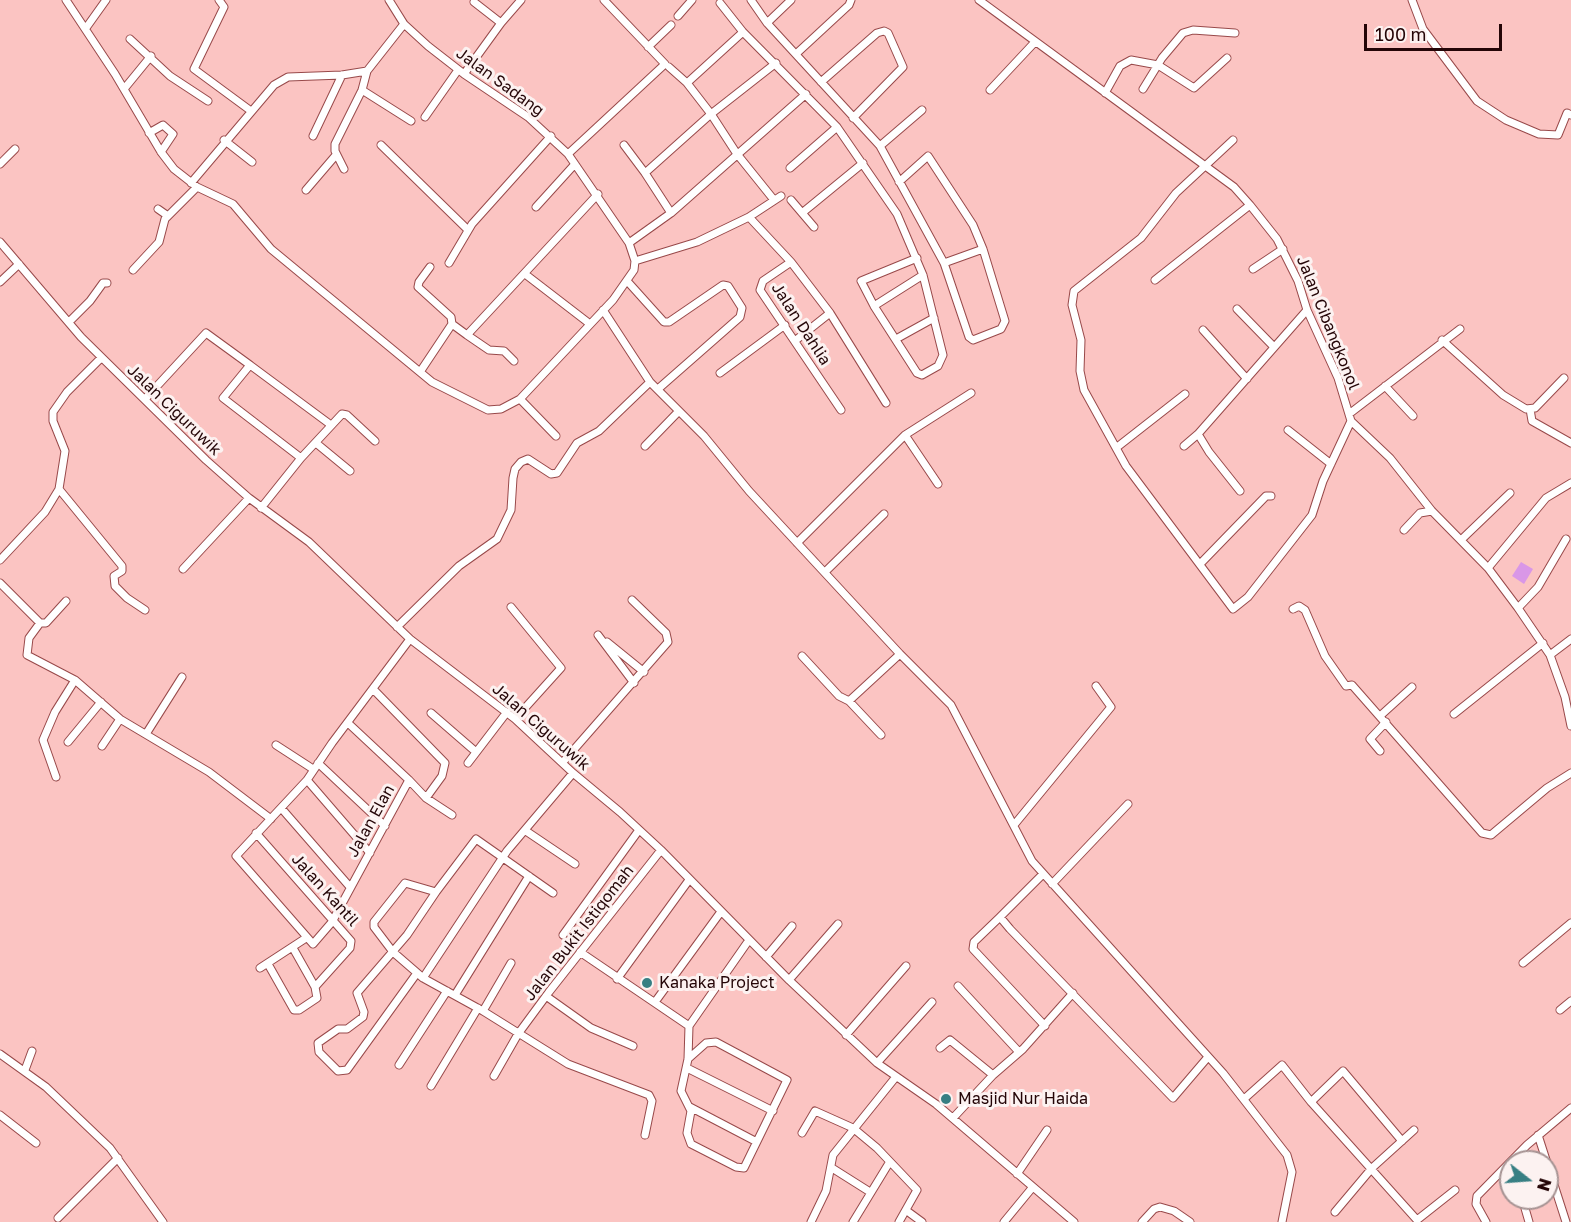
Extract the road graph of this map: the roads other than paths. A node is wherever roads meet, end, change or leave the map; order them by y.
1 (66, 0) edge
2 (106, 0) edge
3 (219, 0) edge
4 (389, 0) edge
5 (522, 0) edge
6 (604, 0) edge
7 (692, 0) edge
8 (751, 0) edge
9 (791, 0) edge
10 (851, 0) edge
11 (979, 0) edge
12 (1412, 0) edge
13 (474, 2) dead end
14 (720, 3) dead end
15 (678, 16) dead end
16 (501, 23) junction
17 (767, 23) junction
18 (404, 24) junction
19 (671, 25) dead end
20 (86, 28) junction
21 (743, 32) junction
22 (1235, 33) dead end
23 (130, 39) dead end
24 (1034, 43) junction
25 (648, 47) junction
26 (796, 54) junction
27 (151, 56) junction
28 (1227, 58) dead end
29 (776, 63) junction
30 (1158, 65) junction
31 (669, 67) dead end
32 (367, 71) junction
33 (461, 72) junction
34 (342, 75) junction
35 (821, 82) junction
36 (687, 83) junction
37 (124, 89) junction
38 (1143, 89) dead end
39 (362, 90) junction
40 (990, 90) dead end
41 (1105, 93) junction
42 (806, 94) junction
43 (208, 101) dead end
44 (922, 110) dead end
45 (251, 111) junction
46 (711, 114) junction
47 (1571, 115) edge
48 (425, 117) dead end
49 (853, 118) junction
50 (411, 121) dead end
51 (837, 127) junction
52 (149, 133) junction
53 (313, 136) dead end
54 (550, 136) junction
55 (224, 140) junction
56 (1233, 141) dead end
57 (381, 145) dead end
58 (624, 145) dead end
59 (880, 146) junction
60 (15, 149) dead end
61 (161, 152) junction
62 (568, 154) junction
63 (737, 154) junction
64 (336, 155) junction
65 (252, 162) dead end
66 (863, 163) junction
67 (0, 164) edge
68 (574, 164) junction
69 (1204, 167) junction
70 (790, 168) dead end
71 (344, 169) dead end
72 (645, 173) junction
73 (899, 182) junction
74 (194, 185) junction
75 (306, 190) dead end
76 (598, 194) junction
77 (781, 195) dead end
78 (774, 200) junction
79 (791, 200) dead end
80 (1250, 205) junction
81 (536, 207) dead end
82 (158, 209) dead end
83 (671, 213) junction
84 (802, 213) junction
85 (168, 216) junction
86 (749, 218) junction
87 (814, 227) dead end
88 (468, 230) junction
89 (0, 242) edge
90 (629, 243) junction
91 (983, 249) junction
92 (1282, 249) junction
93 (917, 258) junction
94 (635, 261) junction
95 (791, 262) junction
96 (449, 263) dead end
97 (944, 263) junction
98 (19, 264) junction
99 (430, 267) dead end
100 (1253, 268) dead end
101 (133, 270) dead end
102 (525, 274) junction
103 (923, 275) junction
104 (1155, 280) dead end
105 (0, 282) edge
106 (628, 282) junction
107 (107, 283) dead end
108 (874, 306) junction
109 (1237, 309) dead end
110 (603, 310) junction
111 (1307, 310) junction
112 (830, 313) junction
113 (934, 318) junction
114 (69, 322) junction
115 (452, 324) junction
116 (590, 324) junction
117 (785, 325) junction
118 (1460, 329) dead end
119 (1203, 330) dead end
120 (466, 335) junction
121 (896, 339) junction
122 (796, 340) junction
123 (1442, 340) junction
124 (1274, 347) junction
125 (101, 358) junction
126 (514, 361) dead end
127 (250, 365) junction
128 (420, 372) junction
129 (720, 373) dead end
130 (1564, 378) dead end
131 (1246, 380) junction
132 (650, 382) junction
133 (1386, 386) junction
134 (657, 389) junction
135 (971, 393) dead end
136 (1185, 394) dead end
137 (145, 399) junction
138 (520, 399) junction
139 (886, 403) dead end
140 (1530, 409) junction
141 (841, 410) dead end
142 (679, 411) junction
143 (1413, 416) dead end
144 (1350, 417) junction
145 (331, 425) junction
146 (1288, 430) dead end
147 (1198, 434) junction
148 (905, 435) junction
149 (556, 436) dead end
150 (375, 441) dead end
151 (316, 443) junction
152 (1571, 443) edge
153 (645, 446) dead end
154 (1184, 446) dead end
155 (1116, 448) junction
156 (301, 458) junction
157 (1331, 464) junction
158 (350, 471) dead end
159 (938, 483) dead end
160 (1571, 483) edge
161 (59, 489) junction
162 (1240, 490) dead end
163 (1510, 493) dead end
164 (1271, 496) dead end
165 (249, 498) junction
166 (261, 508) junction
167 (1432, 511) junction
168 (884, 514) dead end
169 (1404, 530) dead end
170 (1566, 539) dead end
171 (1461, 540) junction
172 (797, 543) junction
173 (0, 560) edge
174 (1200, 564) junction
175 (1488, 568) junction
176 (183, 569) dead end
177 (826, 571) junction
178 (0, 583) edge
179 (632, 600) dead end
180 (66, 601) dead end
181 (511, 607) dead end
182 (1518, 608) junction
183 (1293, 609) dead end
184 (145, 610) dead end
185 (39, 623) junction
186 (397, 627) junction
187 (410, 639) junction
188 (1571, 639) edge
189 (1543, 643) junction
190 (900, 654) junction
191 (1550, 655) junction
192 (802, 656) dead end
193 (644, 672) junction
194 (182, 677) dead end
195 (75, 680) junction
196 (634, 683) junction
197 (1096, 686) dead end
198 (1412, 687) dead end
199 (373, 689) junction
200 (849, 701) junction
201 (101, 702) junction
202 (507, 712) junction
203 (431, 713) dead end
204 (1454, 714) dead end
205 (120, 719) junction
206 (515, 719) junction
207 (1383, 719) junction
208 (348, 723) junction
209 (1571, 726) edge
210 (146, 734) junction
211 (881, 735) dead end
212 (68, 742) dead end
213 (276, 745) dead end
214 (102, 746) dead end
215 (1380, 751) dead end
216 (476, 752) junction
217 (563, 762) junction
218 (468, 763) dead end
219 (315, 766) junction
220 (573, 773) junction
221 (1571, 773) edge
222 (56, 777) dead end
223 (307, 780) junction
224 (409, 780) junction
225 (426, 798) junction
226 (1128, 804) dead end
227 (282, 809) junction
228 (452, 815) dead end
229 (271, 819) junction
230 (1014, 825) junction
231 (385, 826) junction
232 (639, 830) junction
233 (526, 831) junction
234 (256, 833) junction
235 (661, 850) junction
236 (370, 853) junction
237 (502, 859) junction
238 (575, 864) dead end
239 (1043, 874) junction
240 (529, 876) junction
241 (689, 880) junction
242 (1052, 884) junction
243 (350, 887) junction
244 (436, 892) junction
245 (553, 893) dead end
246 (720, 912) junction
247 (1000, 917) junction
248 (332, 922) junction
249 (1571, 923) edge
250 (838, 924) dead end
251 (792, 926) dead end
252 (563, 934) dead end
253 (306, 938) junction
254 (749, 940) junction
255 (293, 948) junction
256 (393, 952) junction
257 (580, 952) junction
258 (766, 957) junction
259 (512, 963) dead end
260 (1523, 963) dead end
261 (268, 964) junction
262 (906, 966) dead end
263 (260, 968) dead end
264 (420, 975) junction
265 (618, 979) junction
266 (789, 980) junction
267 (315, 987) junction
268 (958, 987) dead end
269 (447, 991) junction
270 (1073, 993) junction
271 (455, 995) junction
272 (546, 996) junction
273 (1571, 1001) edge
274 (655, 1002) junction
275 (932, 1002) dead end
276 (480, 1009) junction
277 (1560, 1010) dead end
278 (689, 1026) junction
279 (1045, 1026) junction
280 (518, 1034) junction
281 (846, 1035) junction
282 (633, 1046) dead end
283 (940, 1048) dead end
284 (32, 1051) dead end
285 (1019, 1052) junction
286 (0, 1054) edge
287 (1208, 1057) junction
288 (688, 1059) junction
289 (877, 1063) junction
290 (399, 1065) dead end
291 (687, 1068) junction
292 (25, 1070) junction
293 (993, 1075) junction
294 (494, 1076) dead end
295 (896, 1077) junction
296 (431, 1086) dead end
297 (1244, 1099) junction
298 (1311, 1102) junction
299 (690, 1107) junction
300 (1571, 1108) edge
301 (772, 1111) junction
302 (0, 1115) edge
303 (953, 1118) junction
304 (853, 1128) junction
305 (1047, 1130) dead end
306 (1414, 1130) dead end
307 (802, 1133) dead end
308 (645, 1135) dead end
309 (1538, 1135) junction
310 (755, 1141) junction
311 (1402, 1141) junction
312 (36, 1143) dead end
313 (1523, 1150) edge
314 (118, 1158) junction
315 (889, 1163) junction
316 (832, 1168) junction
317 (1372, 1168) junction
318 (1017, 1174) junction
319 (1499, 1174) edge
320 (1032, 1188) junction
321 (1455, 1191) dead end
322 (870, 1192) junction
323 (907, 1211) junction
324 (1335, 1212) dead end
325 (58, 1218) dead end
326 (1069, 1221) edge
327 (163, 1222) edge
328 (811, 1222) edge
329 (853, 1222) edge
330 (899, 1222) edge
331 (922, 1222) edge
332 (1004, 1222) edge
333 (1142, 1222) edge
334 (1190, 1222) edge
335 (1282, 1222) edge
336 (1486, 1222) edge
337 (1566, 1222) edge

1 - 20 street
2 - 20 street
3 - 45 street
4 - 18 street, Jalan Sadang
5 - 16 street
6 - 25 street
7 - 15 street
8 - 17 street
9 - 17 street
10 - 26 street
11 - 24 street, Jalan Cibangkonol
12 - 47 street
13 - 16 street
14 - 21 street
16 - 33 street
17 - 26 street
18 - 32 street
18 - 33 street, Jalan Sadang
19 - 25 street
20 - 37 street
21 - 29 street
21 - 36 street
22 - 30 street
23 - 27 street
24 - 40 street
24 - 41 street, Jalan Cibangkonol
25 - 62 street
26 - 35 street
27 - 37 street
27 - 43 street
28 - 30 street
29 - 42 street
29 - 46 street
30 - 38 street
30 - 41 street
31 - 36 street
32 - 34 street
32 - 39 street
33 - 48 street
33 - 54 street, Jalan Sadang
34 - 45 street
34 - 53 street
35 - 49 street
35 - 49 street
36 - 46 street
37 - 52 street
39 - 50 street
39 - 64 street
41 - 69 street, Jalan Cibangkonol
42 - 51 street
42 - 63 street
44 - 59 street
45 - 55 street
46 - 63 street
46 - 72 street
49 - 59 street
51 - 66 street
51 - 70 street
52 - 61 street
52 - 61 street
54 - 62 street, Jalan Sadang
54 - 88 street
55 - 65 street
55 - 74 street
56 - 69 street
57 - 88 street
58 - 72 street
59 - 73 street
60 - 67 street
61 - 74 street
62 - 68 street, Jalan Sadang
63 - 78 street
63 - 83 street
64 - 71 street
64 - 75 street
66 - 84 street
66 - 93 street
68 - 76 street, Jalan Sadang
68 - 81 street
69 - 80 street, Jalan Cibangkonol
69 - 155 street
72 - 83 street
73 - 91 street
73 - 97 street
74 - 85 street
74 - 128 street
76 - 90 street, Jalan Sadang
76 - 102 street
77 - 78 street
78 - 86 street
79 - 84 street
80 - 92 street, Jalan Cibangkonol
80 - 104 street
82 - 85 street
83 - 90 street
84 - 87 street
85 - 101 street
86 - 94 street
86 - 95 street
88 - 96 street
89 - 98 street, Jalan Ciguruwik
90 - 94 street, Jalan Sadang
91 - 97 street
91 - 97 street
92 - 100 street
92 - 111 street, Jalan Cibangkonol
93 - 103 street
93 - 108 street
94 - 106 street
95 - 112 street
95 - 117 street, Jalan Dahlia
98 - 105 street
98 - 114 street, Jalan Ciguruwik
99 - 115 street
102 - 116 street
102 - 120 street
103 - 108 street
103 - 113 street
106 - 110 street
106 - 134 street
107 - 114 street
108 - 121 street
109 - 124 street
110 - 116 street
110 - 132 street
111 - 124 street
111 - 144 street, Jalan Cibangkonol
112 - 122 street
112 - 139 street
113 - 121 street
113 - 121 street
114 - 125 street, Jalan Ciguruwik
115 - 120 street
115 - 128 street
116 - 138 street
117 - 122 street, Jalan Dahlia
117 - 129 street
118 - 123 street
119 - 131 street
120 - 126 street
122 - 141 street, Jalan Dahlia
123 - 133 street
123 - 140 street
124 - 131 street
125 - 137 street, Jalan Ciguruwik
125 - 161 street
127 - 137 street
127 - 145 street
127 - 156 street
128 - 138 street
130 - 140 street
131 - 147 street
132 - 134 street
132 - 186 street
133 - 143 street
133 - 144 street
134 - 142 street
135 - 148 street
136 - 155 street
137 - 165 street, Jalan Ciguruwik
138 - 149 street
140 - 152 street
142 - 153 street
142 - 172 street
144 - 157 street
144 - 167 street, Jalan Cibangkonol
145 - 150 street
145 - 151 street
146 - 157 street
147 - 154 street
147 - 162 street
148 - 159 street
148 - 172 street
151 - 156 street
151 - 158 street
155 - 174 street
156 - 166 street
157 - 174 street
160 - 175 street
161 - 173 street
161 - 184 street
163 - 171 street
164 - 174 street
165 - 166 street, Jalan Ciguruwik
165 - 176 street
166 - 186 street, Jalan Ciguruwik
167 - 169 street
167 - 171 street, Jalan Cibangkonol
168 - 177 street
170 - 182 street
171 - 175 street, Jalan Cibangkonol
172 - 177 street
175 - 182 street, Jalan Cibangkonol
177 - 190 street
178 - 185 street
179 - 193 street
180 - 185 street
181 - 206 street
182 - 189 street, Jalan Cibangkonol
183 - 207 street
185 - 195 street
186 - 187 street, Jalan Ciguruwik
187 - 199 street
187 - 202 street, Jalan Ciguruwik
188 - 191 street
189 - 191 street, Jalan Cibangkonol
189 - 204 street
190 - 200 street
190 - 230 street
191 - 209 street, Jalan Cibangkonol
192 - 200 street
193 - 196 street
193 - 196 street
194 - 210 street
195 - 201 street
195 - 222 street
196 - 217 street
197 - 230 street
198 - 207 street
199 - 208 street
199 - 225 street
200 - 211 street
201 - 205 street
201 - 212 street
202 - 206 street, Jalan Ciguruwik
202 - 216 street
203 - 216 street
205 - 210 street
205 - 214 street
206 - 217 street, Jalan Ciguruwik
207 - 215 street
207 - 221 street
208 - 219 street
208 - 224 street, Jalan Elan
210 - 229 street
213 - 219 street
216 - 218 street
217 - 220 street, Jalan Ciguruwik
219 - 223 street
219 - 231 street
220 - 232 street, Jalan Ciguruwik
220 - 233 street
223 - 227 street
223 - 236 street
224 - 225 street
224 - 231 street, Jalan Elan
225 - 228 street
226 - 242 street
227 - 229 street
227 - 243 street
229 - 234 street
230 - 239 street
231 - 236 street, Jalan Elan
232 - 235 street, Jalan Ciguruwik
232 - 252 street
233 - 237 street
233 - 238 street
234 - 248 street, Jalan Kantil
234 - 253 street
235 - 241 street, Jalan Ciguruwik
235 - 257 street, Jalan Bukit Istiqomah
236 - 243 street, Jalan Elan
237 - 240 street
237 - 244 street
237 - 264 street
239 - 242 street
239 - 247 street
240 - 245 street
240 - 271 street
241 - 246 street, Jalan Ciguruwik
241 - 265 street
242 - 287 street
243 - 248 street, Jalan Elan
244 - 256 street
244 - 256 street
246 - 254 street, Jalan Ciguruwik
246 - 274 street
247 - 270 street
247 - 279 street
248 - 253 street, Jalan Elan
248 - 267 street, Jalan Kantil
249 - 260 street
250 - 266 street
251 - 258 street
253 - 255 street
254 - 258 street, Jalan Ciguruwik
254 - 278 street
255 - 261 street
255 - 267 street
256 - 264 street
256 - 264 street
257 - 265 street
257 - 272 street, Jalan Bukit Istiqomah
258 - 266 street, Jalan Ciguruwik
259 - 276 street
261 - 263 street
261 - 267 street
262 - 281 street
264 - 269 street
265 - 274 street
266 - 281 street, Jalan Ciguruwik
268 - 285 street
269 - 271 street
269 - 290 street
270 - 279 street
270 - 287 street
271 - 276 street
272 - 280 street, Jalan Bukit Istiqomah
272 - 282 street
273 - 277 street
274 - 278 street
275 - 289 street
276 - 280 street
276 - 296 street
278 - 288 street
279 - 285 street
280 - 294 street, Jalan Bukit Istiqomah
280 - 308 street
281 - 289 street, Jalan Ciguruwik
283 - 293 street
284 - 292 street
285 - 293 street
286 - 292 street
287 - 297 street
288 - 291 street
288 - 301 street
289 - 295 street, Jalan Ciguruwik
291 - 299 street
291 - 301 street
292 - 314 street
293 - 303 street
295 - 303 street, Jalan Ciguruwik
295 - 304 street
297 - 298 street
297 - 335 street
298 - 311 street
298 - 317 street
299 - 310 street
299 - 310 street
300 - 309 street
301 - 310 street
302 - 312 street
303 - 318 street, Jalan Ciguruwik
304 - 307 street
304 - 315 street
304 - 316 street
305 - 318 street
306 - 311 street
309 - 313 street
309 - 337 street
311 - 317 street
314 - 325 street
314 - 327 street
315 - 322 street
315 - 323 street
316 - 322 street
316 - 328 street
317 - 321 street
317 - 324 street
318 - 320 street, Jalan Ciguruwik
319 - 336 street
320 - 326 street, Jalan Ciguruwik
320 - 332 street
322 - 329 street
323 - 330 street
323 - 331 street
333 - 334 street

